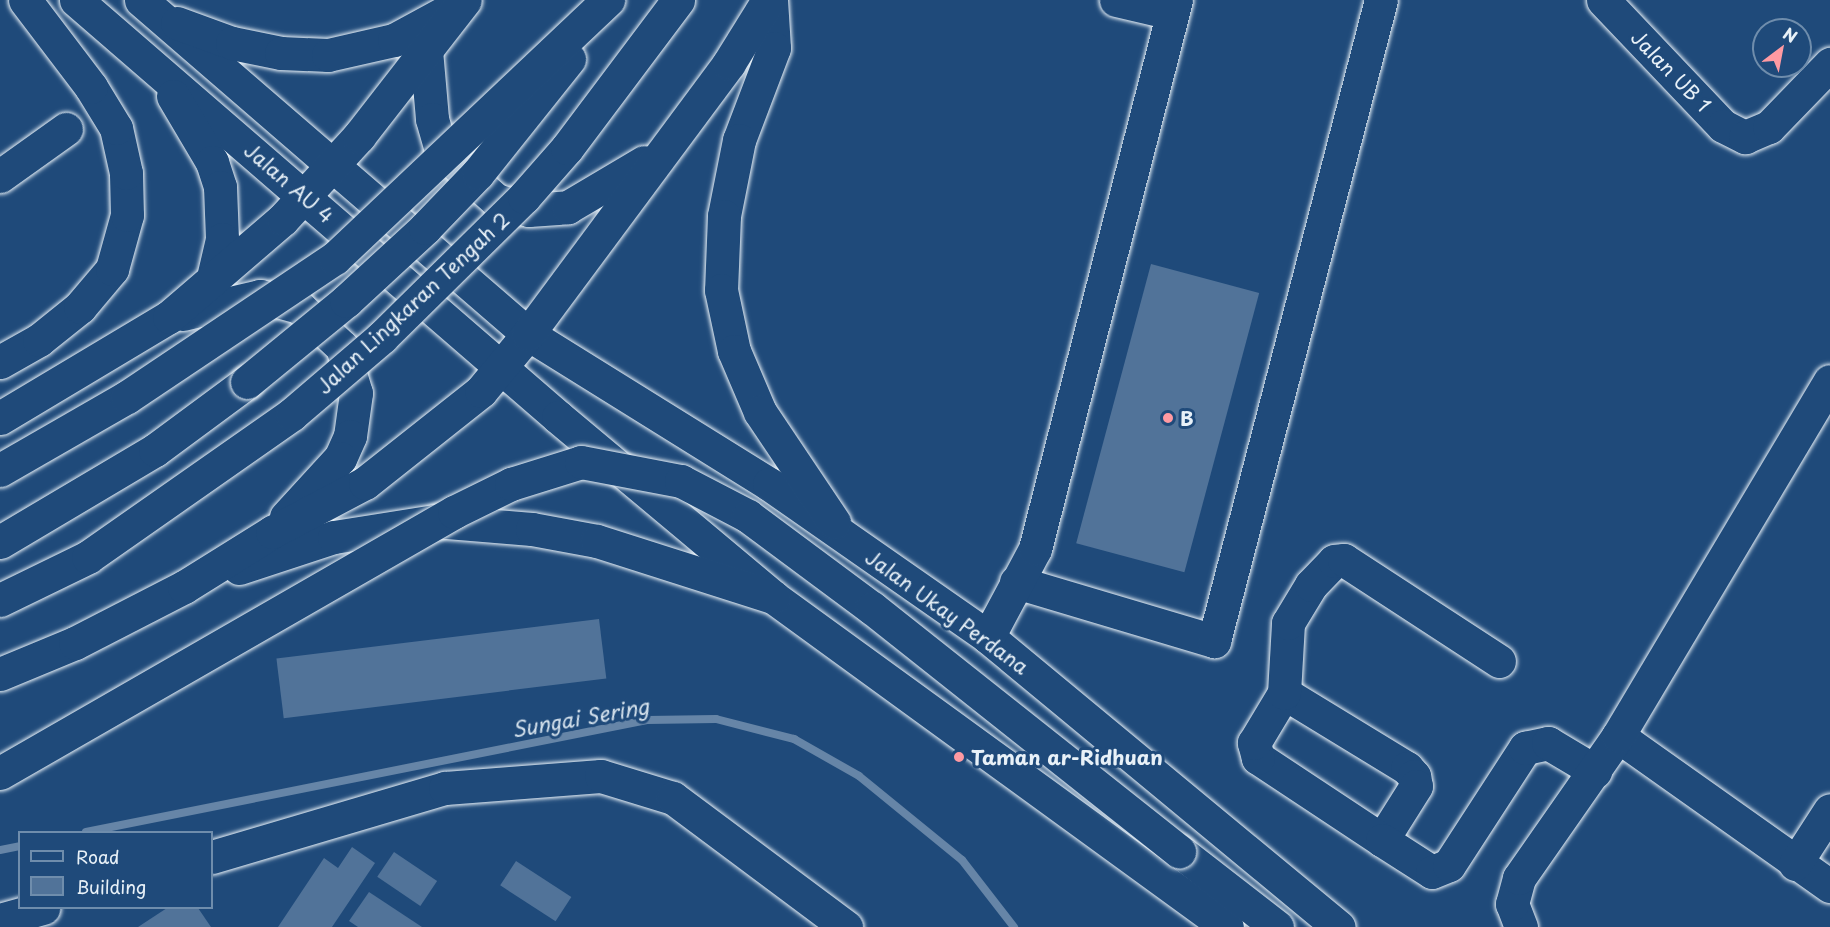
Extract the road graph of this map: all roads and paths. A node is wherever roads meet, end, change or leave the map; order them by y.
1 (25, 0) edge
2 (76, 0) edge
3 (608, 0) edge
4 (613, 0) edge
5 (678, 0) edge
6 (770, 0) edge
7 (1116, 0) edge
8 (1381, 0) edge
9 (1603, 0) edge
10 (464, 2) edge
11 (1174, 6) edge
12 (148, 8) edge
13 (426, 50) junction
14 (147, 61) junction
15 (1830, 64) edge
16 (66, 129) dead end
17 (665, 147) junction
18 (332, 166) junction
19 (0, 176) edge
20 (304, 196) junction
21 (212, 282) junction
22 (169, 317) junction
23 (528, 333) junction
24 (0, 362) edge
25 (501, 368) junction
26 (1830, 381) edge
27 (0, 418) edge
28 (0, 470) edge
29 (272, 532) junction
30 (846, 539) junction
31 (0, 542) edge
32 (1016, 582) junction
33 (184, 587) junction
34 (773, 597) junction
35 (0, 600) edge
36 (988, 637) junction
37 (1499, 661) dead end
38 (0, 674) edge
39 (1284, 693) junction
40 (1618, 736) junction
41 (0, 773) edge
42 (1587, 782) junction
43 (1830, 810) edge
44 (1382, 840) junction
45 (213, 857) edge
46 (1795, 864) junction
47 (1830, 886) edge
48 (39, 909) edge
49 (0, 920) edge
50 (846, 927) edge
51 (1227, 927) edge
52 (1277, 927) edge
53 (1338, 927) edge
54 (1521, 927) edge

1 - 24 main road
2 - 14 main road, Jalan AU 4
3 - 28 main road, bridge
4 - 31 main road, bridge
5 - 35 main road, Jalan Lingkaran Tengah 2, bridge
6 - 17 main road
6 - 30 main road
7 - 11 main road
8 - 32 main road
9 - 15 main road, Jalan UB 1
10 - 12 main road
10 - 13 main road
11 - 32 main road
12 - 18 main road, Jalan AU 4
13 - 17 main road
13 - 18 main road
14 - 20 main road, Jalan AU 4
14 - 21 main road
16 - 19 main road
17 - 23 main road
18 - 20 main road
18 - 23 main road, Jalan AU 4
20 - 21 main road
20 - 25 main road, Jalan AU 4
21 - 22 main road
22 - 27 main road
22 - 29 main road
23 - 25 main road
23 - 30 main road, Jalan Ukay Perdana
25 - 29 main road
25 - 34 main road
26 - 40 main road
29 - 33 main road
30 - 36 main road, Jalan Ukay Perdana
32 - 36 main road
33 - 34 main road
33 - 38 main road
34 - 51 main road
36 - 53 main road, Jalan Ukay Perdana
37 - 39 main road
39 - 44 main road
39 - 44 main road
40 - 42 main road
40 - 46 main road
41 - 52 main road, bridge
42 - 44 main road
42 - 54 main road
43 - 46 main road
45 - 50 main road
46 - 47 main road
48 - 49 main road

